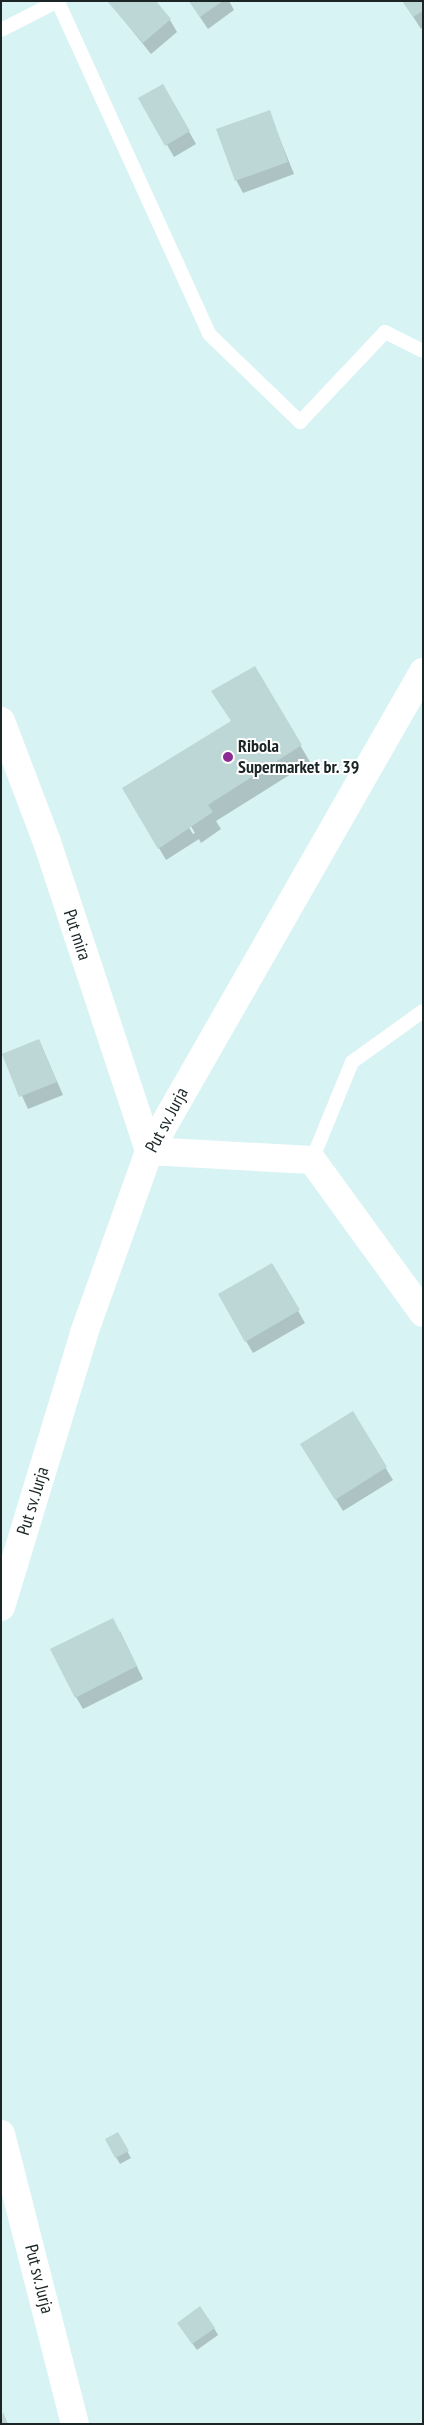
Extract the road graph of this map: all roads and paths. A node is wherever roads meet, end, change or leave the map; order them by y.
1 (58, 2) edge
2 (1, 30) edge
3 (423, 351) edge
4 (423, 672) edge
5 (1, 721) edge
6 (423, 1011) edge
7 (149, 1151) junction
8 (312, 1160) junction
9 (423, 1314) edge
10 (1, 1607) edge
11 (2, 2140) edge
12 (75, 2424) edge

1 - 2 lane
1 - 3 lane
4 - 7 street, Put sv. Jurja
5 - 7 street, Put mira
6 - 8 lane
7 - 8 street
7 - 10 street, Put sv. Jurja
8 - 9 street
11 - 12 street, Put sv. Jurja

